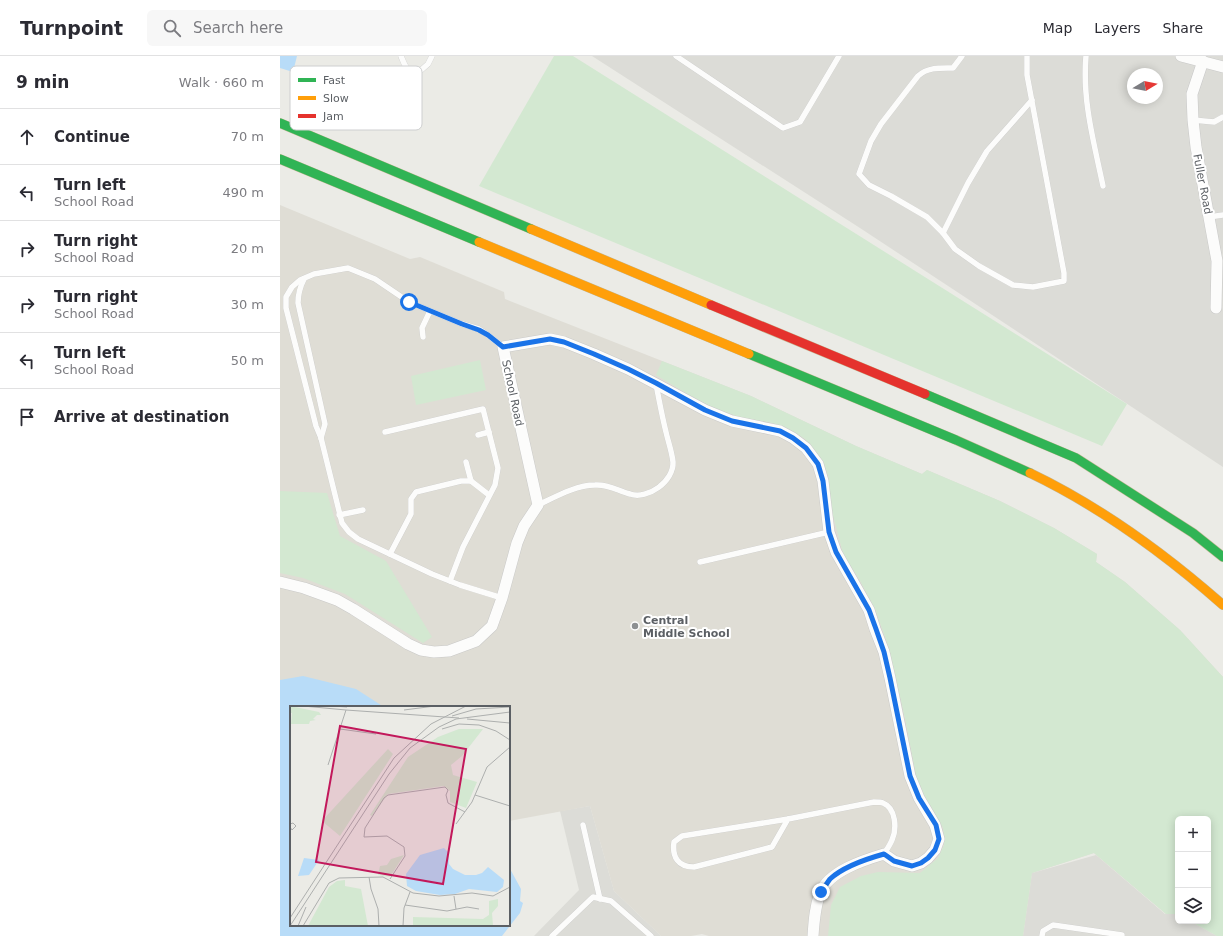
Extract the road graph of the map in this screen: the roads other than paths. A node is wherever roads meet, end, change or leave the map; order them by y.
1 (401, 56) edge
2 (432, 56) edge
3 (676, 56) edge
4 (839, 56) edge
5 (962, 56) edge
6 (1027, 56) edge
7 (1086, 56) edge
8 (1181, 56) edge
9 (1203, 61) junction
10 (405, 66) edge
11 (1223, 67) edge
12 (422, 70) edge
13 (1032, 100) junction
14 (1223, 117) edge
15 (1193, 120) junction
16 (280, 123) edge
17 (290, 127) edge
18 (297, 130) edge
19 (280, 159) edge
20 (1103, 186) dead end
21 (1223, 215) edge
22 (1209, 217) junction
23 (942, 233) junction
24 (304, 278) junction
25 (1216, 308) dead end
26 (430, 311) junction
27 (423, 336) dead end
28 (503, 347) junction
29 (656, 383) junction
30 (385, 432) dead end
31 (489, 432) junction
32 (478, 435) dead end
33 (321, 438) junction
34 (466, 462) dead end
35 (471, 481) junction
36 (489, 495) junction
37 (538, 505) junction
38 (363, 510) dead end
39 (340, 515) junction
40 (829, 532) junction
41 (390, 554) junction
42 (1223, 557) edge
43 (700, 562) dead end
44 (450, 581) junction
45 (280, 582) edge
46 (502, 598) junction
47 (1223, 605) edge
48 (788, 819) junction
49 (583, 825) dead end
50 (884, 854) junction
51 (600, 899) junction
52 (1122, 934) dead end
53 (552, 936) edge
54 (651, 936) edge
55 (813, 936) edge
56 (1042, 936) edge

1 - 10 lane
2 - 12 lane
3 - 4 lane
5 - 23 lane
6 - 13 lane
7 - 20 lane
8 - 9 street
9 - 11 street
9 - 15 street, Fuller Road
13 - 23 lane
13 - 23 lane
14 - 15 lane
15 - 22 street, Fuller Road
16 - 17 highway
18 - 42 highway
19 - 47 highway
21 - 22 lane
22 - 25 street, Fuller Road
24 - 26 lane
24 - 33 lane
24 - 33 lane
26 - 27 lane
26 - 28 lane
28 - 29 street, School Road
28 - 37 street, School Road
29 - 37 lane
29 - 40 street, School Road
30 - 31 lane
31 - 32 lane
31 - 36 lane
33 - 39 lane
34 - 35 lane
35 - 36 lane
35 - 41 lane
36 - 44 lane
37 - 46 street
38 - 39 lane
39 - 41 lane
40 - 43 lane
40 - 50 street, School Road
41 - 44 lane
44 - 46 lane
45 - 46 street
48 - 48 lane
48 - 50 lane
49 - 51 lane
50 - 55 street
51 - 53 lane
51 - 54 lane
52 - 56 lane

